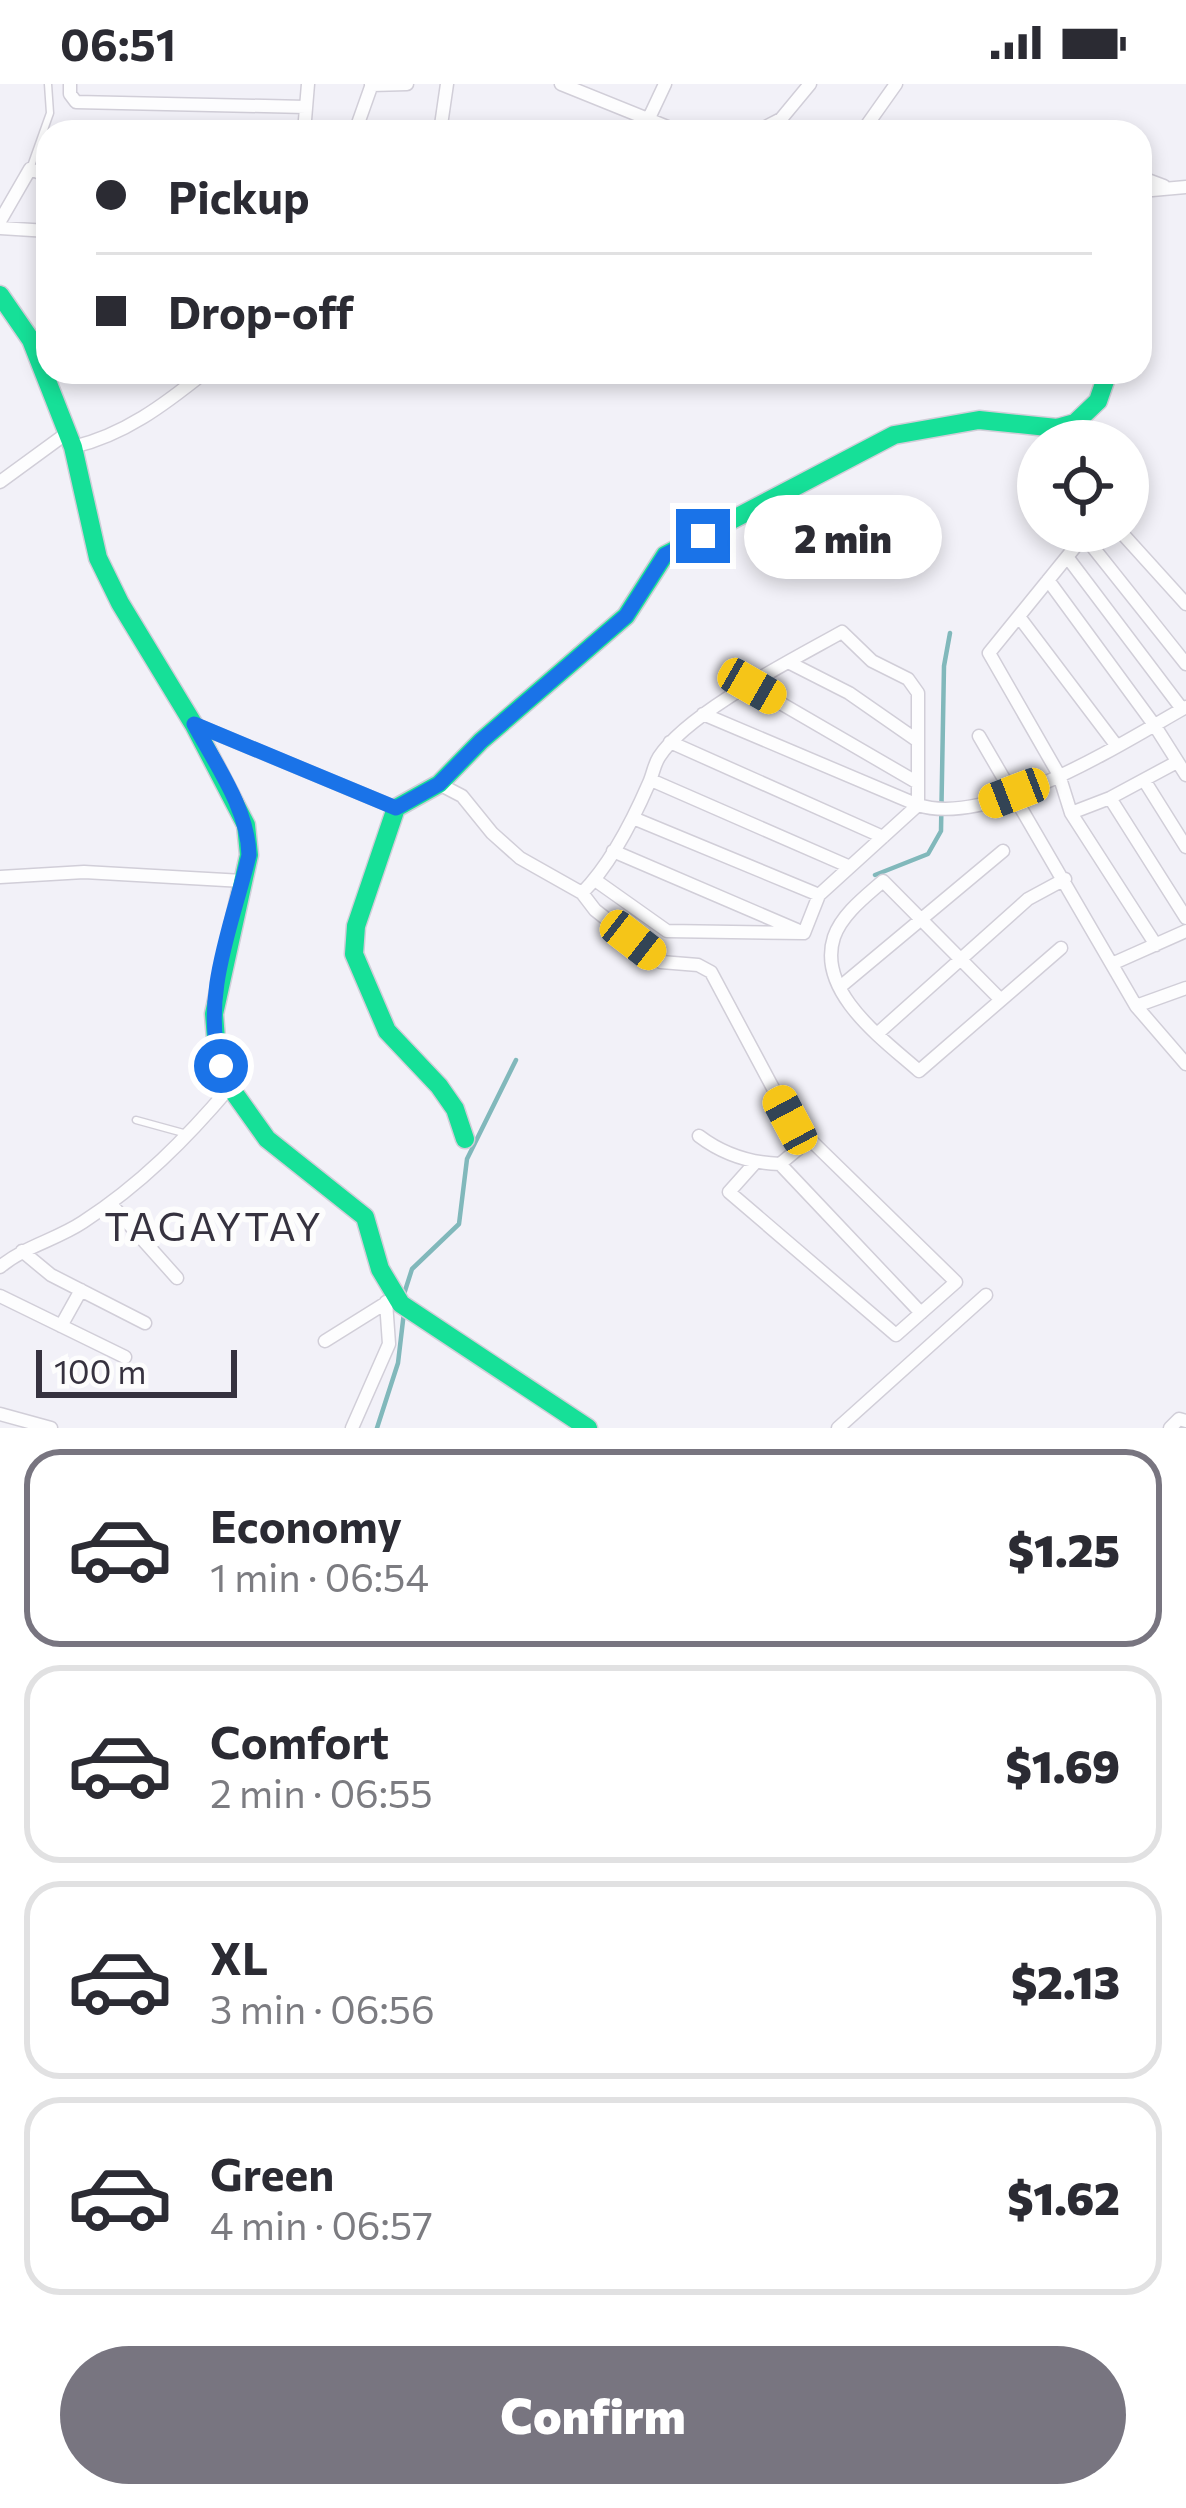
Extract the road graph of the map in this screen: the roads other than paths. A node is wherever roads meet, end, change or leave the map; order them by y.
1 (48, 84) edge
2 (70, 84) edge
3 (308, 84) edge
4 (406, 84) edge
5 (447, 84) edge
6 (561, 84) edge
7 (665, 84) edge
8 (810, 84) edge
9 (896, 84) edge
10 (372, 85) edge
11 (307, 107) junction
12 (649, 118) junction
13 (48, 120) edge
14 (305, 120) edge
15 (360, 120) edge
16 (442, 120) edge
17 (653, 120) edge
18 (779, 120) edge
19 (870, 120) edge
20 (36, 152) edge
21 (30, 169) junction
22 (36, 171) edge
23 (0, 225) edge
24 (36, 230) edge
25 (0, 296) edge
26 (36, 353) edge
27 (48, 384) edge
28 (190, 384) edge
29 (1104, 384) edge
30 (70, 440) junction
31 (0, 482) edge
32 (1072, 552) edge
33 (1100, 552) edge
34 (1139, 552) edge
35 (1068, 558) junction
36 (1048, 580) junction
37 (1186, 604) edge
38 (1020, 618) junction
39 (788, 662) junction
40 (1186, 664) edge
41 (752, 686) junction
42 (1184, 708) edge
43 (703, 714) junction
44 (194, 724) junction
45 (1155, 725) junction
46 (979, 736) dead end
47 (918, 741) junction
48 (670, 742) junction
49 (1116, 745) junction
50 (1177, 762) junction
51 (1186, 775) edge
52 (1059, 776) junction
53 (1144, 779) junction
54 (651, 780) junction
55 (918, 783) junction
56 (439, 784) junction
57 (1014, 793) junction
58 (1110, 799) junction
59 (918, 805) junction
60 (396, 808) junction
61 (1071, 813) junction
62 (633, 818) junction
63 (883, 838) junction
64 (1186, 847) edge
65 (613, 850) junction
66 (1003, 851) dead end
67 (848, 866) junction
68 (0, 877) edge
69 (1065, 879) junction
70 (595, 880) junction
71 (243, 881) junction
72 (582, 893) junction
73 (819, 895) junction
74 (1186, 918) edge
75 (922, 919) junction
76 (1186, 932) edge
77 (804, 933) junction
78 (1156, 945) junction
79 (1061, 947) dead end
80 (961, 959) junction
81 (1114, 963) junction
82 (840, 987) junction
83 (1186, 988) edge
84 (1001, 1000) junction
85 (1136, 1006) junction
86 (877, 1034) junction
87 (1186, 1064) edge
88 (230, 1088) junction
89 (136, 1120) dead end
90 (190, 1135) junction
91 (699, 1136) dead end
92 (465, 1139) dead end
93 (810, 1139) junction
94 (754, 1163) junction
95 (780, 1164) junction
96 (110, 1203) junction
97 (22, 1251) junction
98 (0, 1267) edge
99 (177, 1278) dead end
100 (81, 1290) junction
101 (986, 1295) dead end
102 (0, 1296) edge
103 (391, 1300) junction
104 (924, 1310) junction
105 (145, 1324) dead end
106 (61, 1326) junction
107 (946, 1329) junction
108 (326, 1341) dead end
109 (125, 1358) dead end
110 (0, 1414) edge
111 (1186, 1421) edge
112 (25, 1425) edge
113 (51, 1428) edge
114 (352, 1428) edge
115 (588, 1428) edge
116 (838, 1428) edge
117 (1170, 1428) edge

1 - 13 lane
2 - 11 street
3 - 11 street
4 - 10 street
5 - 16 street
6 - 12 street
7 - 12 street
8 - 18 street
9 - 19 street
10 - 15 street
11 - 14 street
12 - 17 street
20 - 21 lane
21 - 22 street
21 - 23 street
23 - 24 street
25 - 26 street
27 - 30 street
28 - 30 street
29 - 56 street
30 - 31 street
30 - 44 street
32 - 35 street
33 - 40 street
34 - 37 street
35 - 36 street
35 - 42 street
36 - 38 street
36 - 45 street
38 - 49 street
38 - 52 street
39 - 41 street
39 - 47 street
39 - 47 street
41 - 43 street
41 - 55 street
42 - 45 street
43 - 48 street
43 - 59 street
44 - 60 street
44 - 71 street
45 - 49 street
45 - 50 street
46 - 57 street
47 - 55 street
48 - 54 street
48 - 63 street
49 - 52 street
50 - 51 street
50 - 53 street
52 - 57 street
52 - 61 street
53 - 58 street
53 - 64 street
54 - 62 street
54 - 67 street
55 - 59 street
56 - 60 street
56 - 72 street
57 - 59 street
57 - 69 street
58 - 61 street
58 - 74 street
59 - 63 street
60 - 92 street
61 - 78 street
62 - 65 street
62 - 73 street
63 - 67 street
65 - 70 street
65 - 77 street
66 - 75 street
67 - 73 street
68 - 71 street
69 - 80 street
69 - 81 street
70 - 72 street
70 - 77 street
71 - 88 street
72 - 93 street
73 - 77 street
75 - 80 street
75 - 82 street
75 - 82 street
76 - 78 street
78 - 81 street
79 - 84 street
80 - 84 street
80 - 86 street
81 - 85 street
82 - 86 street
83 - 85 street
84 - 86 street
85 - 87 street
88 - 90 street
88 - 103 street
89 - 90 lane
90 - 96 street
91 - 94 street
93 - 95 street
93 - 104 street
94 - 95 street
94 - 104 street
95 - 104 street
96 - 97 street
96 - 99 street
97 - 98 street
97 - 100 street
100 - 105 street
100 - 106 street
101 - 107 street
102 - 106 street
103 - 108 street
103 - 114 street
103 - 115 street
104 - 107 street
106 - 109 street
107 - 116 street
110 - 112 street
111 - 117 street
112 - 113 street

